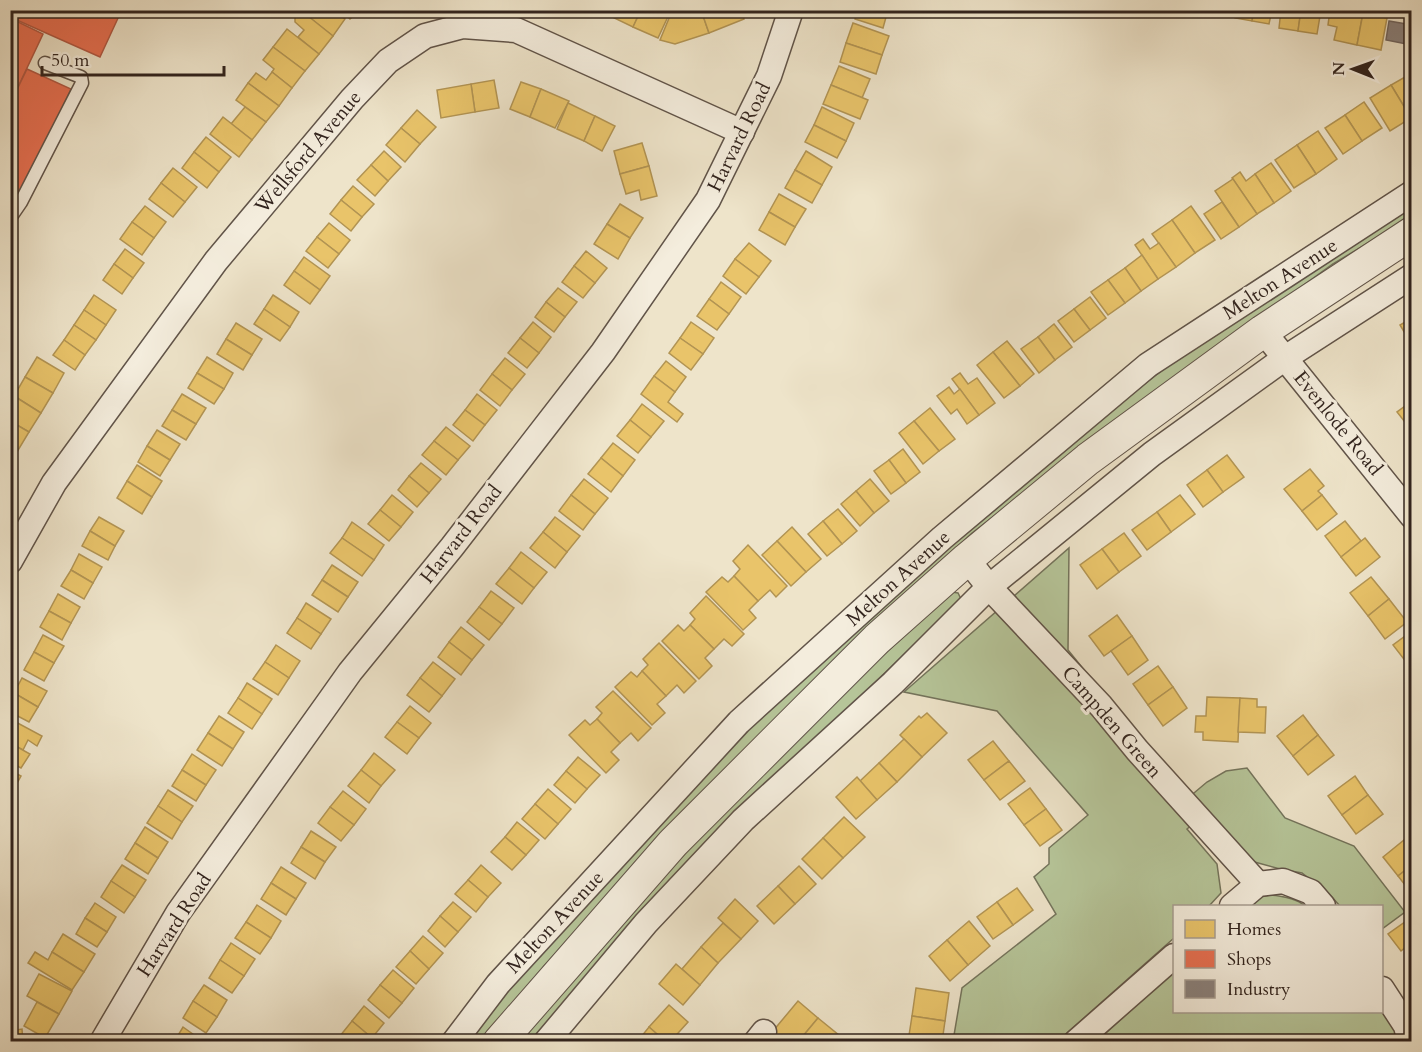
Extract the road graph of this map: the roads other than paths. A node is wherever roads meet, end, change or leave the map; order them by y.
1 (791, 10) edge
2 (45, 63) dead end
3 (742, 132) junction
4 (1412, 193) edge
5 (10, 218) edge
6 (1412, 233) edge
7 (1412, 276) edge
8 (1263, 331) junction
9 (1285, 358) junction
10 (1412, 516) edge
11 (967, 559) junction
12 (10, 561) edge
13 (989, 587) junction
14 (1258, 884) junction
15 (1233, 905) edge
16 (1322, 905) edge
17 (1173, 957) edge
18 (1383, 991) edge
19 (102, 1041) edge
20 (453, 1041) edge
21 (499, 1041) edge
22 (546, 1041) edge
23 (1076, 1041) edge
24 (1410, 1041) edge

1 - 3 street, Harvard Road
2 - 5 lane
3 - 12 street, Wellsford Avenue
3 - 19 street, Harvard Road
4 - 20 street, Melton Avenue
6 - 8 street, Melton Avenue
7 - 9 street
8 - 9 street, Evenlode Road
8 - 11 street, Melton Avenue
9 - 10 street, Evenlode Road
9 - 13 street
11 - 13 street, Campden Green
11 - 21 street, Melton Avenue
13 - 14 street, Campden Green
13 - 22 street
14 - 15 street
14 - 16 street
17 - 23 street
18 - 24 street

